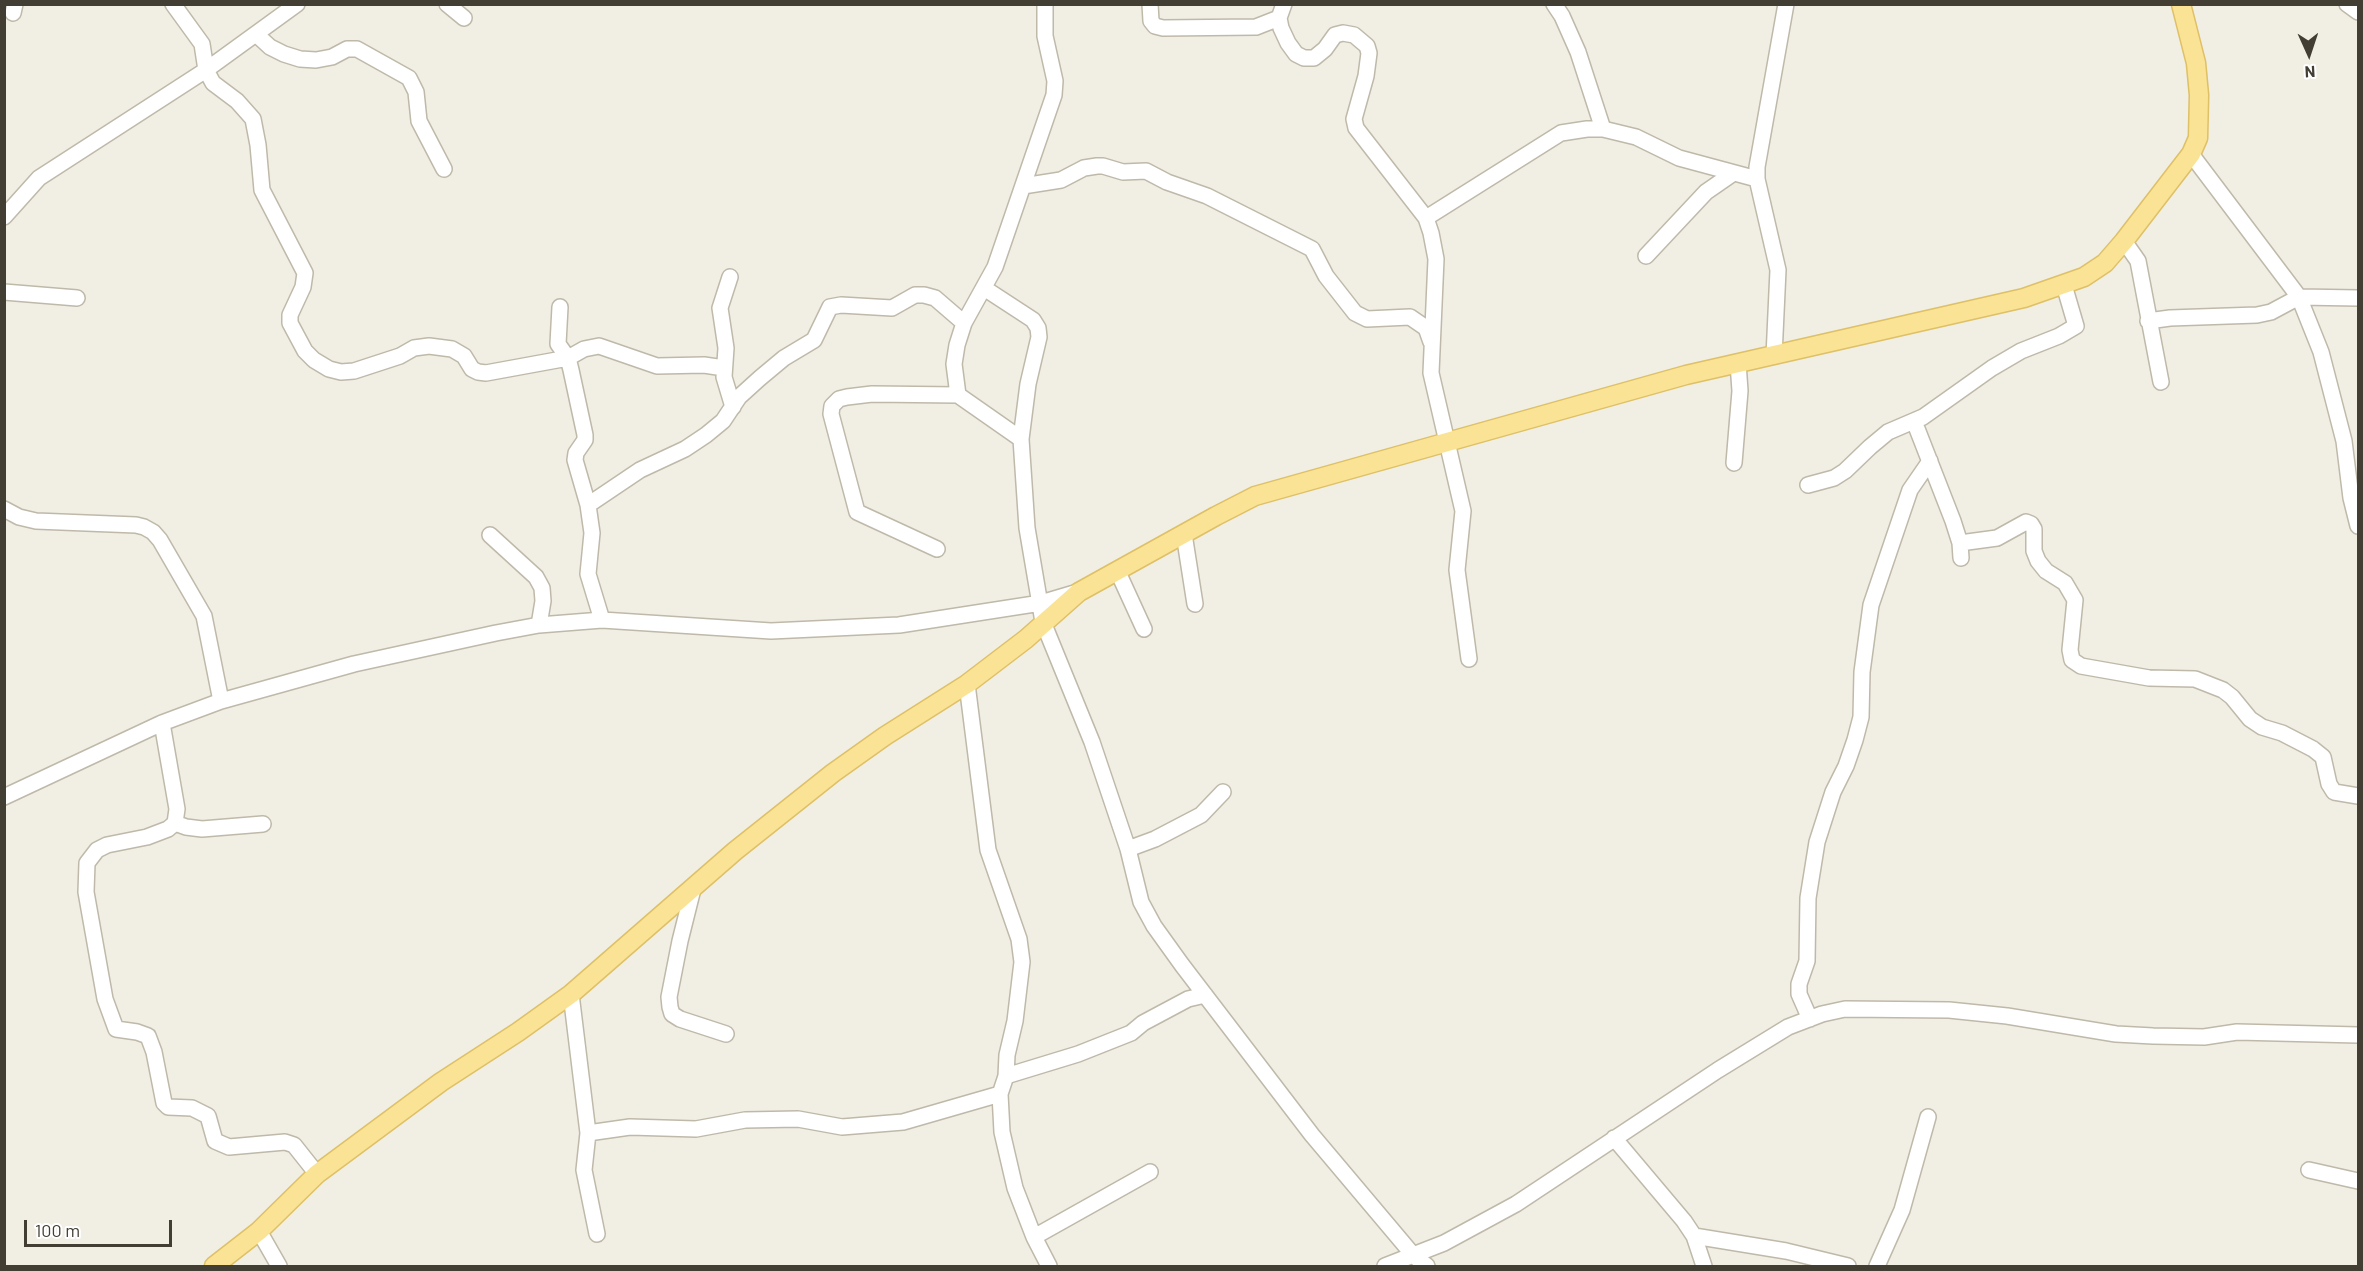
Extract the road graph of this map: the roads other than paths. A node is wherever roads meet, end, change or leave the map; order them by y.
1 (173, 4) edge
2 (297, 4) edge
3 (447, 4) edge
4 (1046, 4) edge
5 (1150, 4) edge
6 (1554, 4) edge
7 (1786, 4) edge
8 (2181, 4) edge
9 (2347, 4) edge
10 (1282, 11) edge
11 (2358, 12) edge
12 (464, 18) dead end
13 (257, 35) junction
14 (206, 70) junction
15 (1603, 129) junction
16 (2191, 154) junction
17 (444, 169) dead end
18 (1732, 174) junction
19 (1757, 179) junction
20 (1023, 186) junction
21 (4, 217) edge
22 (1426, 218) junction
23 (2124, 241) junction
24 (1646, 256) dead end
25 (730, 277) dead end
26 (2064, 285) junction
27 (984, 288) junction
28 (4, 292) edge
29 (2299, 297) junction
30 (77, 298) dead end
31 (2358, 298) edge
32 (560, 307) dead end
33 (2148, 321) junction
34 (964, 323) junction
35 (1433, 348) junction
36 (1774, 356) junction
37 (567, 358) junction
38 (1738, 363) junction
39 (724, 368) junction
40 (2161, 382) dead end
41 (958, 394) junction
42 (733, 407) junction
43 (1914, 422) junction
44 (1021, 439) junction
45 (1448, 441) junction
46 (1930, 461) junction
47 (1734, 463) dead end
48 (1808, 485) dead end
49 (588, 505) junction
50 (4, 509) edge
51 (2358, 526) edge
52 (1184, 534) junction
53 (490, 535) dead end
54 (937, 549) dead end
55 (1117, 570) junction
56 (1079, 592) junction
57 (1041, 603) junction
58 (1195, 604) dead end
59 (603, 620) junction
60 (1043, 622) junction
61 (539, 625) junction
62 (1144, 629) dead end
63 (1469, 659) dead end
64 (967, 684) junction
65 (221, 701) junction
66 (162, 723) junction
67 (1223, 792) dead end
68 (4, 796) edge
69 (2358, 796) edge
70 (175, 823) junction
71 (263, 824) dead end
72 (1128, 849) junction
73 (693, 889) junction
74 (570, 994) junction
75 (1205, 995) junction
76 (1810, 1019) junction
77 (726, 1034) dead end
78 (2358, 1035) edge
79 (1006, 1076) junction
80 (1000, 1095) junction
81 (1928, 1117) dead end
82 (588, 1132) junction
83 (1614, 1138) junction
84 (2309, 1170) dead end
85 (1150, 1172) dead end
86 (317, 1174) junction
87 (2358, 1181) edge
88 (259, 1231) junction
89 (597, 1233) dead end
90 (1694, 1236) junction
91 (1034, 1237) junction
92 (1414, 1256) junction
93 (214, 1266) edge
94 (279, 1266) edge
95 (1049, 1266) edge
96 (1385, 1266) edge
97 (1427, 1266) edge
98 (1704, 1266) edge
99 (1848, 1266) edge
100 (1877, 1266) edge

1 - 14 street
2 - 13 street
3 - 12 street
4 - 20 street
5 - 10 street
6 - 15 street
7 - 19 street
8 - 16 main road
9 - 11 street
10 - 22 street
13 - 14 street
13 - 17 street
14 - 21 street
14 - 37 street
15 - 18 street
15 - 22 street
16 - 23 main road
16 - 29 street
18 - 19 street
18 - 24 street
19 - 36 street
20 - 27 street
20 - 35 street
22 - 35 street
23 - 26 main road
23 - 33 street
25 - 39 street
26 - 36 main road
26 - 43 street
27 - 34 street
27 - 44 street
28 - 30 street
29 - 31 street
29 - 33 street
29 - 51 street
32 - 37 street
33 - 40 street
34 - 41 street
34 - 42 street
35 - 45 street
36 - 38 main road
37 - 39 street
37 - 49 street
38 - 45 main road
38 - 47 street
39 - 42 street
41 - 44 street
41 - 54 street
42 - 49 street
43 - 46 street
43 - 48 street
44 - 57 street
45 - 52 main road
45 - 63 street
46 - 69 street
46 - 76 street
49 - 59 street
50 - 65 street
52 - 55 main road
52 - 58 street
53 - 61 street
55 - 56 main road
55 - 62 street
56 - 57 street
56 - 60 main road
57 - 59 street
57 - 60 street
59 - 61 street
60 - 64 main road
60 - 72 street
61 - 65 street
64 - 73 main road
64 - 79 street
65 - 66 street
66 - 68 street
66 - 70 street
67 - 72 street
70 - 71 street
70 - 86 street
72 - 75 street
73 - 74 main road
73 - 77 street
74 - 82 street
74 - 86 main road
75 - 79 street
75 - 92 street
76 - 78 street
76 - 83 street
79 - 80 street
80 - 82 street
80 - 91 street
81 - 100 street
82 - 89 street
83 - 90 street
83 - 92 street
84 - 87 street
85 - 91 street
86 - 88 main road
88 - 93 main road
88 - 94 street
90 - 98 street
90 - 99 street
91 - 95 street
92 - 96 street
92 - 97 street

